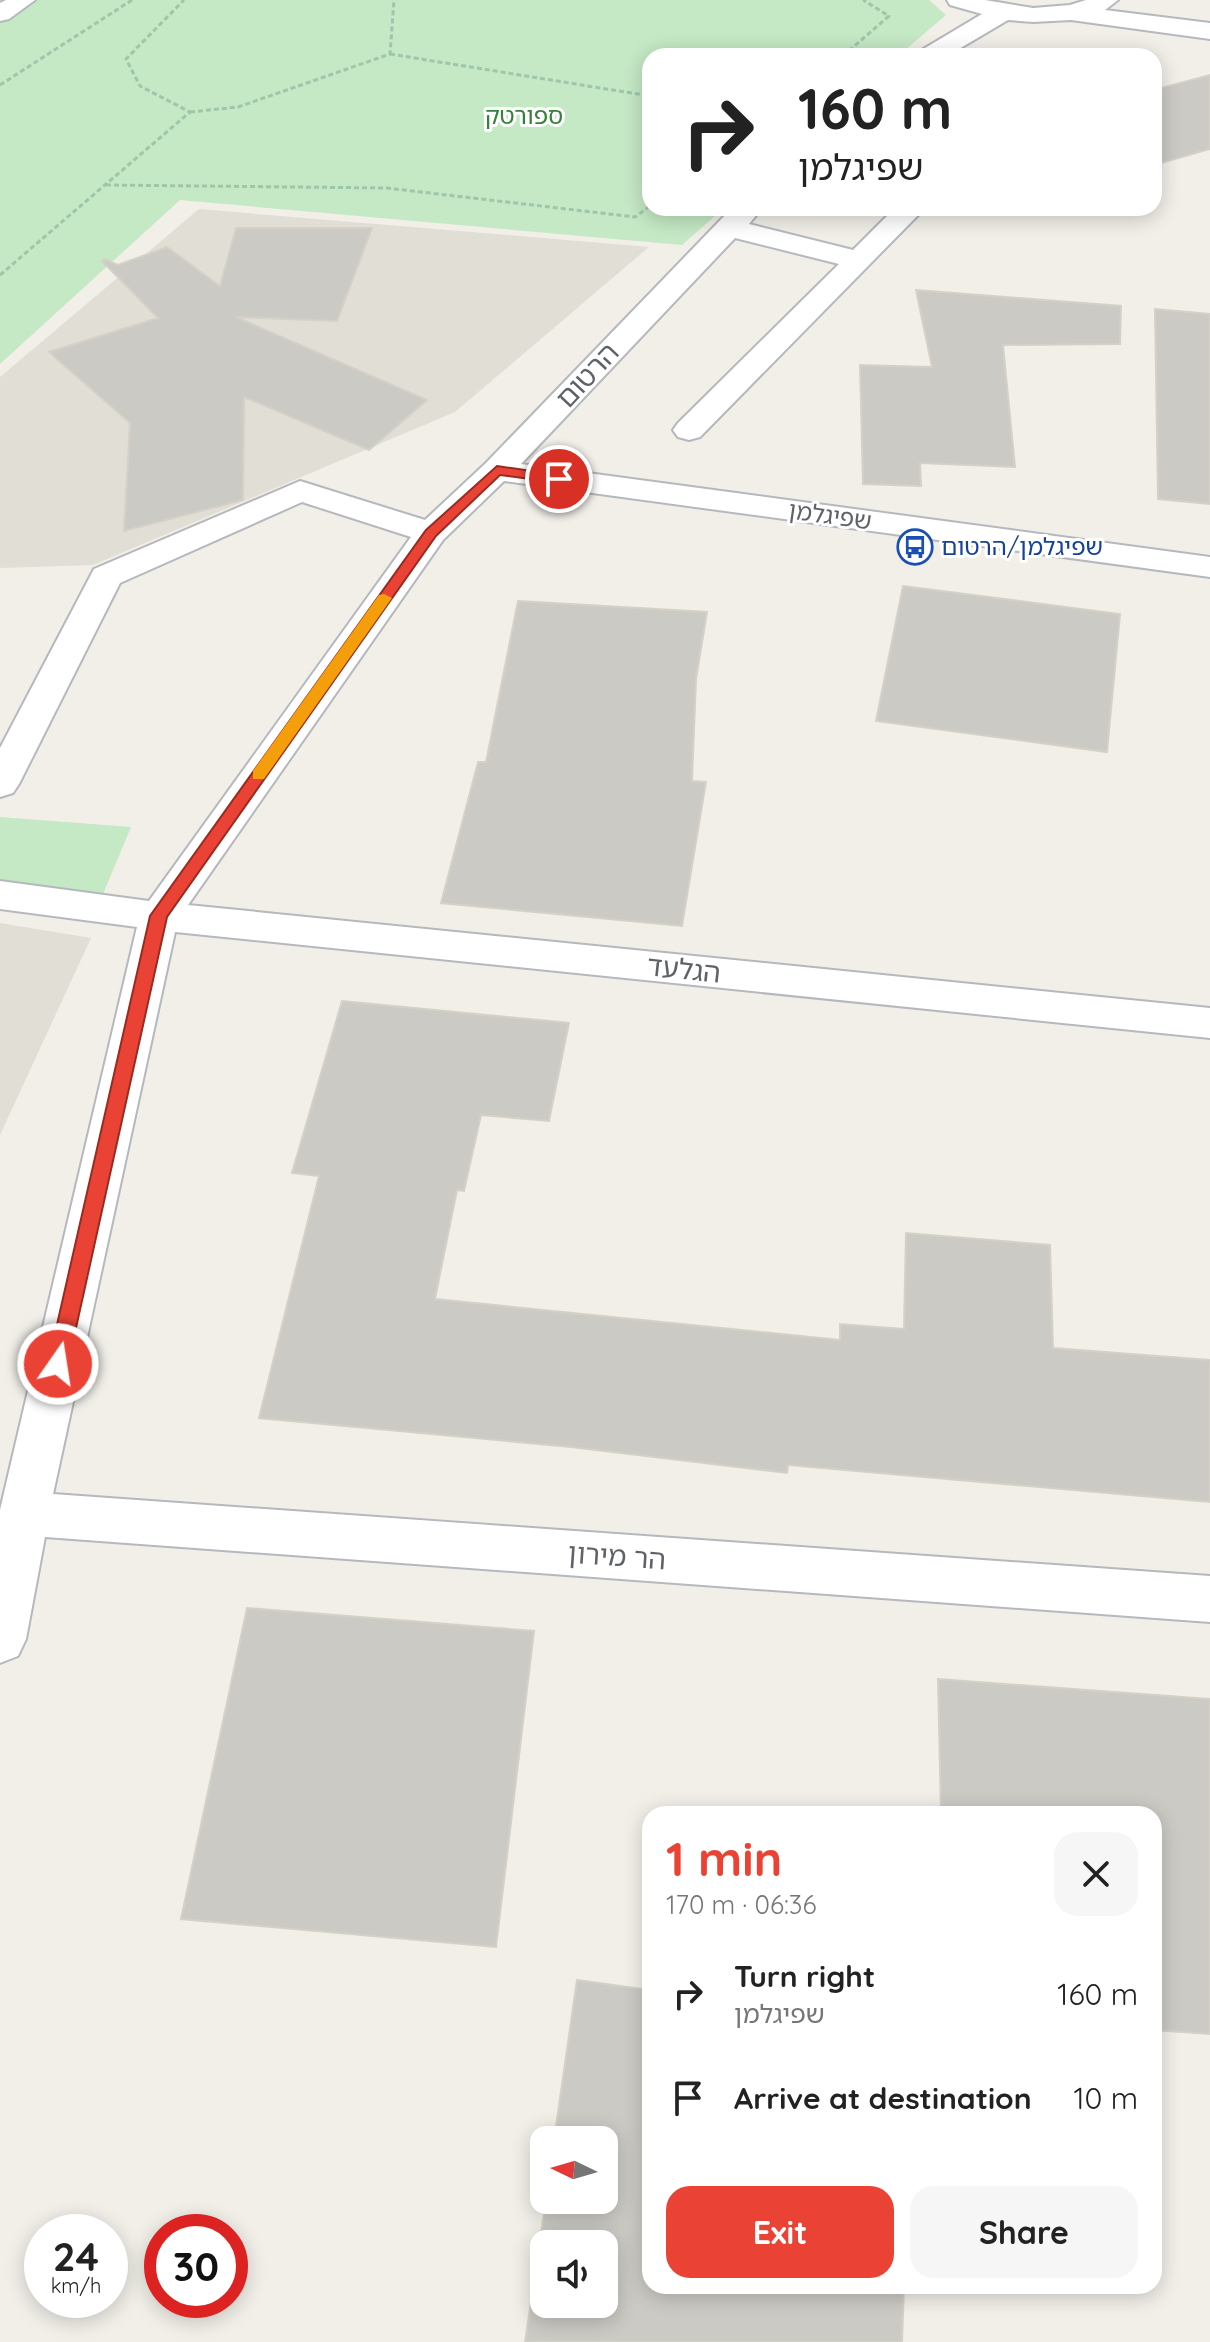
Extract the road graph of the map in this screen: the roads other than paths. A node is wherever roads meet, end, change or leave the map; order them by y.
1 (23, 0) edge
2 (1106, 0) edge
3 (1003, 12) junction
4 (1065, 13) junction
5 (0, 14) edge
6 (939, 19) edge
7 (1210, 31) edge
8 (916, 48) edge
9 (903, 216) edge
10 (738, 218) edge
11 (858, 260) junction
12 (689, 430) dead end
13 (497, 470) junction
14 (431, 533) junction
15 (1210, 567) edge
16 (0, 784) edge
17 (0, 895) edge
18 (159, 916) junction
19 (1210, 1023) edge
20 (24, 1514) junction
21 (1210, 1599) edge
22 (0, 1639) edge

1 - 5 street
2 - 4 street
3 - 4 street
3 - 6 street
3 - 6 street
4 - 7 street
6 - 8 street
9 - 11 street
10 - 11 street
10 - 13 street, הרטום
11 - 12 street
13 - 14 street, הרטום
13 - 15 street, שפיגלמן
14 - 16 street
14 - 18 street, הרטום
17 - 18 street, הגלעד
18 - 19 street, הגלעד
18 - 20 street, הרטום
20 - 21 street, הר מירון
20 - 22 street, הרטום

